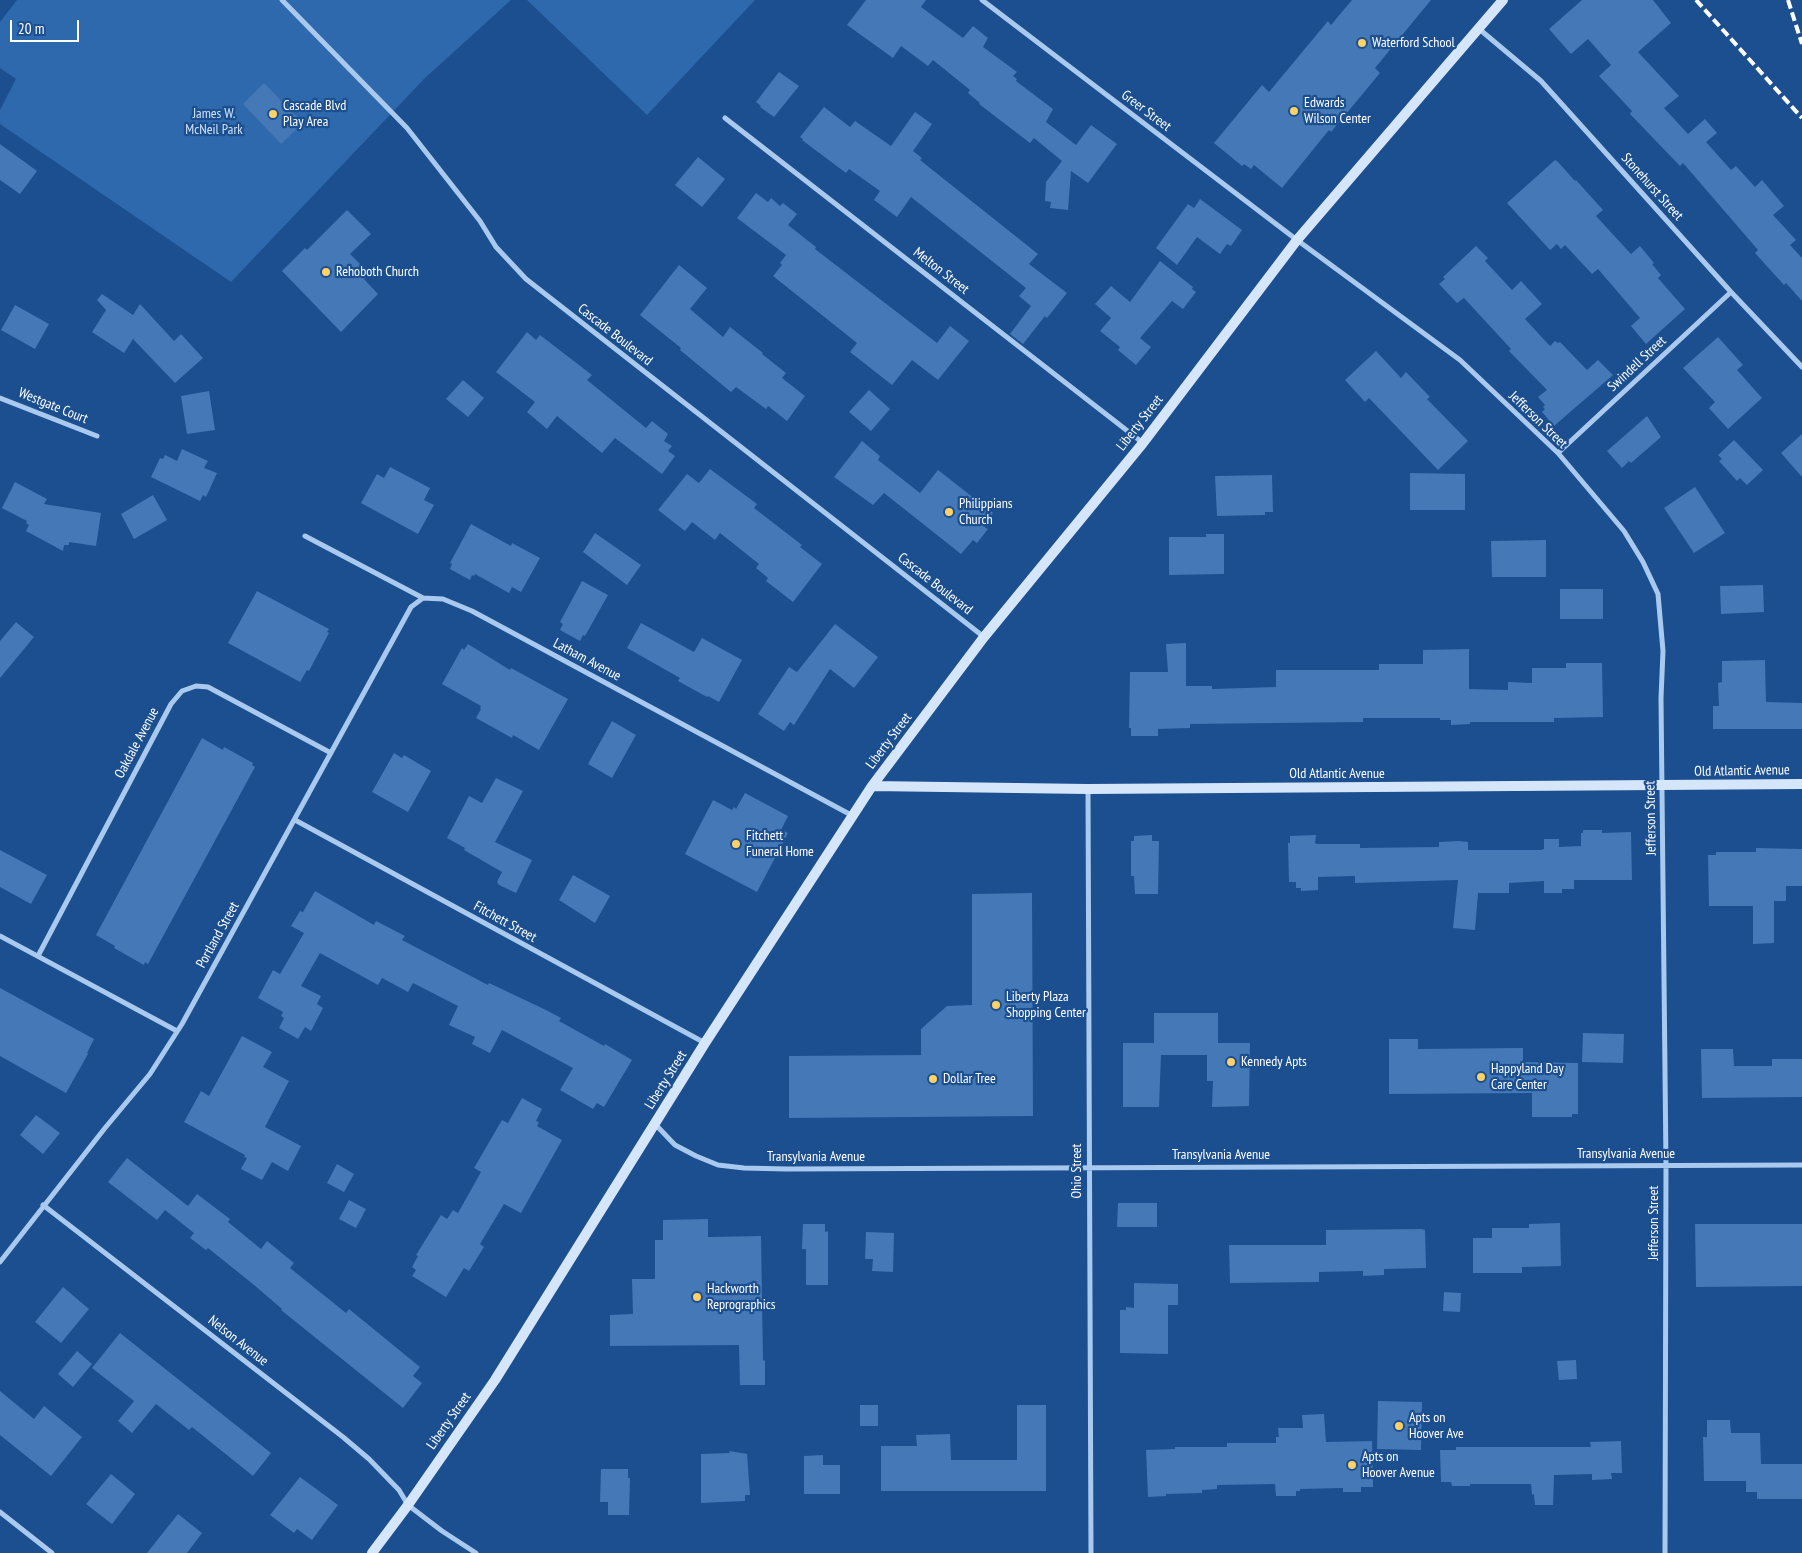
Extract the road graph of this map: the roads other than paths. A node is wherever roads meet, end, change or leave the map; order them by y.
1 (282, 0) edge
2 (982, 0) edge
3 (1503, 0) edge
4 (1478, 28) junction
5 (725, 118) dead end
6 (1297, 240) junction
7 (1731, 292) junction
8 (1802, 367) edge
9 (0, 398) edge
10 (97, 436) dead end
11 (1143, 443) junction
12 (1558, 453) junction
13 (305, 536) dead end
14 (423, 598) junction
15 (984, 637) junction
16 (332, 753) junction
17 (1802, 784) edge
18 (872, 786) junction
19 (1662, 786) junction
20 (1088, 788) junction
21 (853, 816) junction
22 (295, 820) junction
23 (0, 936) edge
24 (38, 956) junction
25 (177, 1032) junction
26 (705, 1043) junction
27 (654, 1124) junction
28 (1802, 1164) edge
29 (1666, 1165) junction
30 (1088, 1167) junction
31 (43, 1205) junction
32 (0, 1262) edge
33 (408, 1505) junction
34 (0, 1512) edge
35 (52, 1553) edge
36 (372, 1553) edge
37 (476, 1553) edge
38 (1091, 1553) edge
39 (1665, 1553) edge

1 - 15 street, Cascade Boulevard
2 - 6 street, Greer Street
3 - 4 main road, Liberty Street
4 - 6 main road, Liberty Street
4 - 7 street, Stonehurst Street
5 - 11 street, Melton Street
6 - 11 main road, Liberty Street
6 - 12 street, Jefferson Street
7 - 8 street, Stonehurst Street
7 - 12 street, Swindell Street
9 - 10 street, Westgate Court
11 - 15 main road, Liberty Street
12 - 19 street, Jefferson Street
13 - 14 street, Latham Avenue
14 - 16 street, Portland Street
14 - 21 street, Latham Avenue
15 - 18 main road, Liberty Street
16 - 22 street, Portland Street
16 - 24 street, Oakdale Avenue
17 - 19 main road, Old Atlantic Avenue
18 - 20 main road, Old Atlantic Avenue
18 - 21 main road, Liberty Street
19 - 20 main road, Old Atlantic Avenue
19 - 29 street, Jefferson Street
20 - 30 street, Ohio Street
21 - 26 main road, Liberty Street
22 - 25 street, Portland Street
22 - 26 street, Fitchett Street
23 - 24 street
24 - 25 street
25 - 31 street, Portland Street
26 - 27 main road, Liberty Street
27 - 30 street, Transylvania Avenue
27 - 33 main road, Liberty Street
28 - 29 street, Transylvania Avenue
29 - 30 street, Transylvania Avenue
29 - 39 street, Jefferson Street
30 - 38 street, Ohio Street
31 - 32 street, Portland Street
31 - 33 street, Nelson Avenue
33 - 36 main road, Liberty Street
33 - 37 street, Nelson Avenue
34 - 35 street

